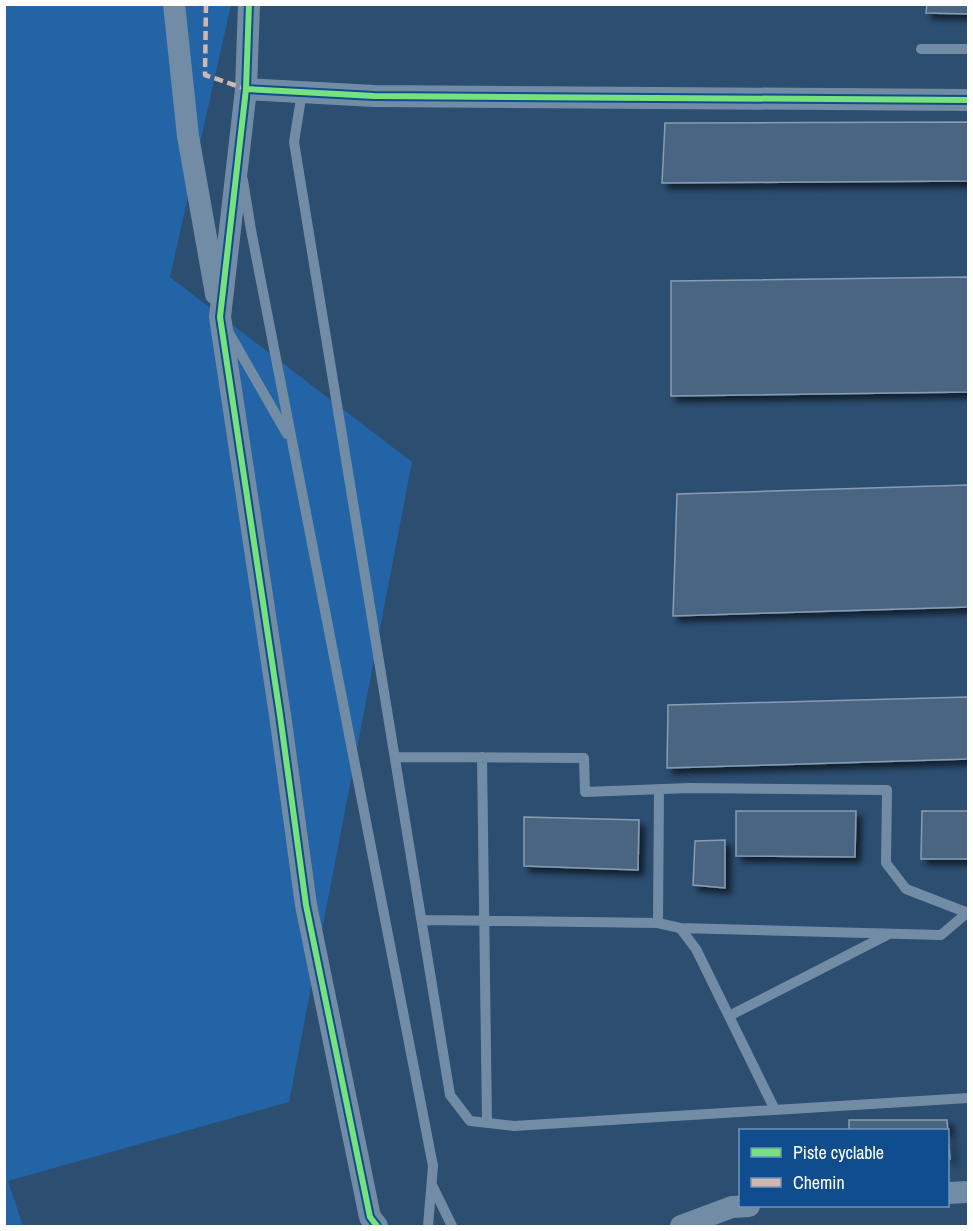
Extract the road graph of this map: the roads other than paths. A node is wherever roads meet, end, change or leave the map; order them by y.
1 (174, 4) edge
2 (249, 4) edge
3 (921, 50) dead end
4 (969, 50) edge
5 (246, 89) junction
6 (302, 92) junction
7 (969, 100) edge
8 (220, 317) junction
9 (292, 442) junction
10 (395, 757) junction
11 (482, 757) junction
12 (659, 789) junction
13 (968, 913) edge
14 (422, 920) junction
15 (484, 921) junction
16 (658, 923) junction
17 (680, 928) junction
18 (890, 934) junction
19 (729, 1016) junction
20 (969, 1098) edge
21 (775, 1110) junction
22 (487, 1123) junction
23 (431, 1184) junction
24 (969, 1192) edge
25 (949, 1193) edge
26 (739, 1207) edge
27 (377, 1227) edge
28 (428, 1227) edge
29 (452, 1227) edge
30 (681, 1227) edge

1 - 8 street
2 - 5 street
3 - 4 lane
5 - 6 street
5 - 8 street
5 - 9 lane
6 - 7 street
6 - 10 lane
8 - 9 lane
8 - 27 street
9 - 23 lane
10 - 11 lane
10 - 14 lane
11 - 12 lane
11 - 15 lane
12 - 13 lane
12 - 16 lane
13 - 18 lane
14 - 15 lane
14 - 22 lane
15 - 16 lane
15 - 22 lane
16 - 17 lane
17 - 18 lane
17 - 19 lane
18 - 19 lane
19 - 21 lane
20 - 21 lane
21 - 22 lane
23 - 28 lane
23 - 29 lane
24 - 25 street
26 - 30 street

